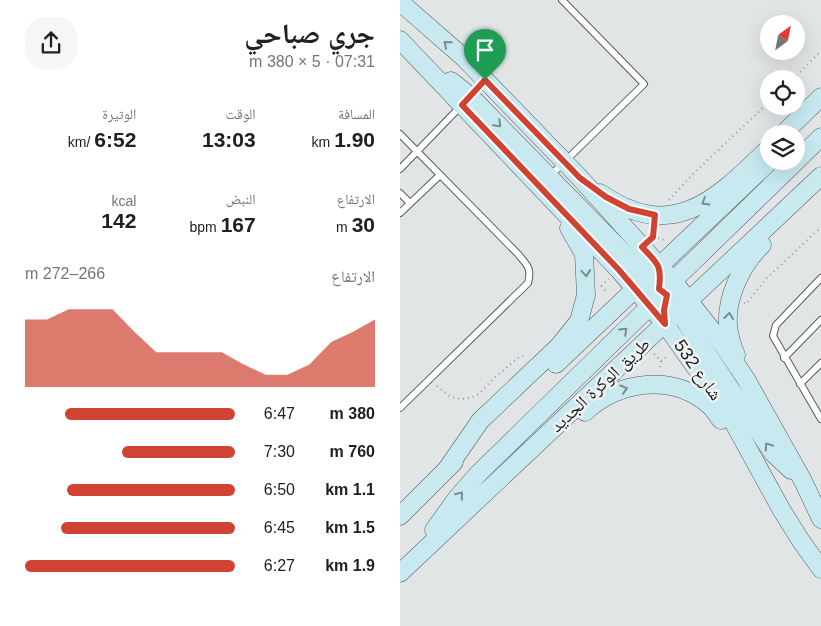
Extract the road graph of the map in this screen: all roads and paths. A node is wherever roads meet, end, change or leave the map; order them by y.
1 (562, 0) edge
2 (400, 2) edge
3 (402, 47) edge
4 (821, 51) edge
5 (801, 70) edge
6 (472, 94) junction
7 (821, 97) edge
8 (760, 111) edge
9 (821, 113) edge
10 (792, 125) edge
11 (805, 128) edge
12 (400, 134) edge
13 (821, 137) edge
14 (418, 152) junction
15 (760, 157) edge
16 (564, 162) junction
17 (400, 169) edge
18 (763, 170) edge
19 (440, 175) junction
20 (549, 176) junction
21 (821, 176) edge
22 (580, 178) junction
23 (821, 188) edge
24 (400, 193) edge
25 (410, 203) junction
26 (400, 213) edge
27 (655, 215) junction
28 (821, 227) edge
29 (642, 247) junction
30 (821, 278) edge
31 (662, 291) junction
32 (731, 302) junction
33 (821, 320) edge
34 (665, 324) junction
35 (644, 343) junction
36 (532, 353) dead end
37 (784, 358) junction
38 (821, 363) edge
39 (746, 379) junction
40 (429, 380) junction
41 (659, 384) junction
42 (800, 384) junction
43 (400, 408) edge
44 (819, 410) edge
45 (821, 419) edge
46 (447, 469) junction
47 (803, 481) junction
48 (488, 490) junction
49 (781, 509) junction
50 (400, 516) edge
51 (821, 519) edge
52 (405, 568) edge
53 (821, 569) edge

1 - 16 lane
6 -> 2 street, شارع 532
3 - 6 street
4 - 5 path
6 - 14 lane
6 - 16 street, شارع 532
6 -> 20 street
6 - 31 street, شارع 532
6 -> 46 street
7 - 10 street
8 - 27 path
9 - 11 street
12 - 14 lane
13 - 31 street
14 - 17 lane
14 - 19 lane
15 -> 27 street
16 - 20 lane
16 - 22 street, شارع 532
18 - 31 street
19 - 25 lane
19 - 40 lane
20 - 31 street
21 - 31 street
22 - 27 street
22 - 29 street, شارع 532
23 - 32 street
24 - 25 lane
25 - 26 lane
27 - 29 path
28 - 32 path
29 - 31 street, شارع 532
30 - 37 lane
31 - 34 street
31 - 39 street, شارع 532
31 - 46 street
47 -> 31 street
52 -> 31 street
39 -> 32 street
33 - 37 lane
34 - 35 street, طريق الوكرة الجديد
34 - 49 street, شارع 532
35 - 41 path
35 - 48 street, طريق الوكرة الجديد
36 - 40 path
37 - 42 lane
38 - 42 lane
39 - 47 street, شارع 532
40 - 43 lane
48 -> 41 street
41 - 49 street
42 - 44 lane
44 - 45 lane
46 - 50 street
47 - 51 street, شارع 532
48 - 52 street, طريق الوكرة الجديد
49 - 53 street, شارع 532

